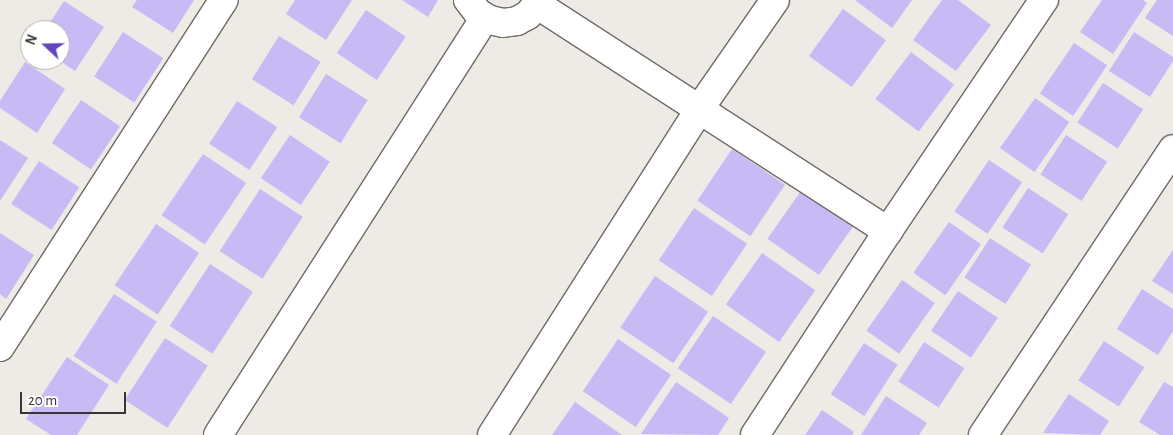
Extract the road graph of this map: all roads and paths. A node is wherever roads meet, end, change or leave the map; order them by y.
1 (224, 0) edge
2 (775, 0) edge
3 (1044, 0) edge
4 (539, 3) edge
5 (477, 9) edge
6 (700, 108) junction
7 (1173, 149) edge
8 (888, 231) junction
9 (0, 347) edge
10 (218, 435) edge
11 (492, 435) edge
12 (755, 435) edge
13 (983, 435) edge

1 - 9 street
2 - 6 street
3 - 8 street
4 - 5 street
4 - 6 street
5 - 10 street
6 - 8 street
6 - 11 street
7 - 13 street
8 - 12 street

